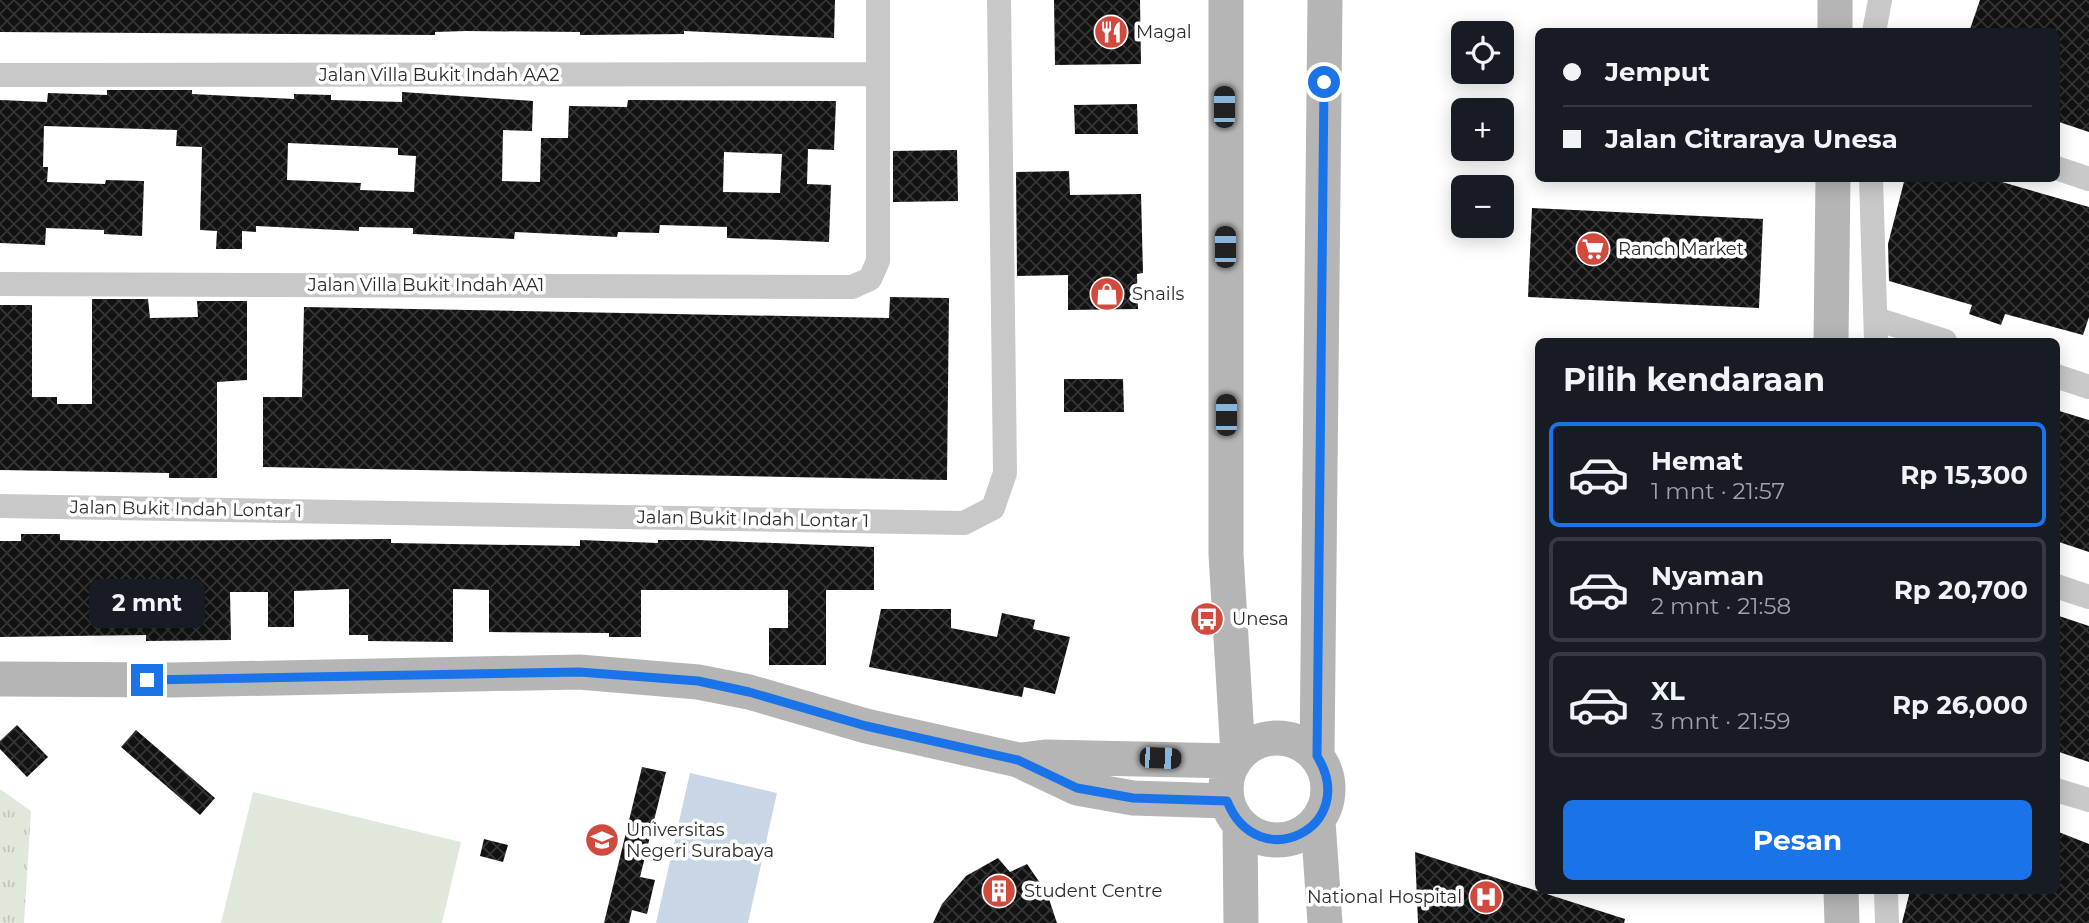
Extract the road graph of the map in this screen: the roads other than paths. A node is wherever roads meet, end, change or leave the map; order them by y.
1 (878, 0) edge
2 (999, 0) edge
3 (1226, 0) edge
4 (1325, 0) edge
5 (1835, 0) edge
6 (1880, 0) edge
7 (1835, 28) edge
8 (1875, 28) edge
9 (878, 74) junction
10 (0, 75) edge
11 (2060, 169) edge
12 (2089, 179) edge
13 (1833, 182) edge
14 (1871, 182) edge
15 (0, 284) edge
16 (1876, 330) edge
17 (1831, 338) edge
18 (1926, 338) edge
19 (2060, 377) edge
20 (2089, 387) edge
21 (0, 506) edge
22 (2060, 587) edge
23 (2089, 597) edge
24 (0, 679) edge
25 (1317, 756) junction
26 (1236, 758) junction
27 (1018, 760) junction
28 (2060, 791) edge
29 (2089, 800) edge
30 (1236, 825) junction
31 (1319, 835) junction
32 (1841, 894) edge
33 (1886, 894) edge
34 (1241, 923) edge
35 (1325, 923) edge
36 (1842, 923) edge
37 (1887, 923) edge

1 - 9 street
2 - 21 street, Jalan Bukit Indah Lontar 1
3 - 26 main road
4 - 25 main road
5 - 7 main road
6 - 8 street
9 - 10 street, Jalan Villa Bukit Indah AA2
9 - 15 street, Jalan Villa Bukit Indah AA1
11 - 12 street
13 - 17 main road
14 - 16 street
16 - 18 street
19 - 20 street
22 - 23 street
24 - 27 main road
25 - 26 main road
25 - 31 main road
26 - 27 main road
26 - 30 main road
27 - 30 main road
28 - 29 street
30 - 31 main road
30 - 34 main road
31 - 35 main road
32 - 36 main road
33 - 37 street

